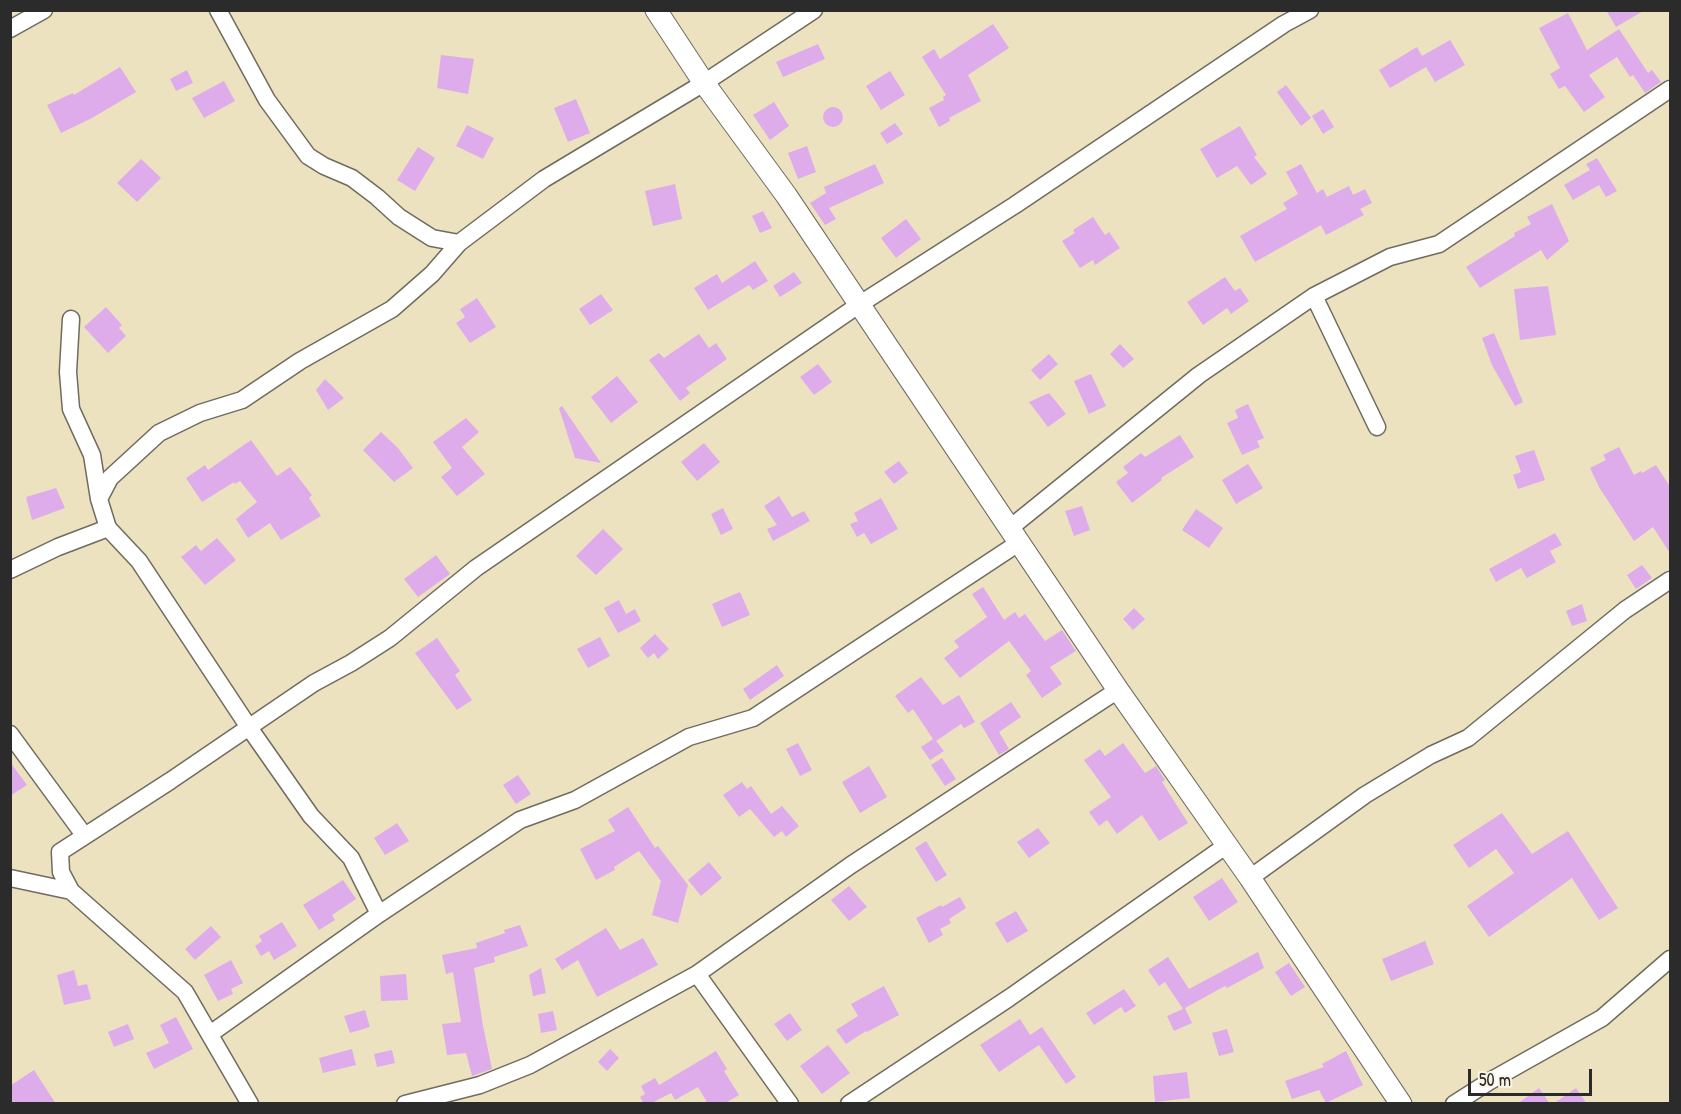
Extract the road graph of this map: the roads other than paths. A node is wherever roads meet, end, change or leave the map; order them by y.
1 (44, 10) edge
2 (218, 10) edge
3 (656, 10) edge
4 (814, 10) edge
5 (1310, 10) edge
6 (10, 29) edge
7 (704, 83) junction
8 (1671, 89) edge
9 (459, 243) junction
10 (1314, 296) junction
11 (860, 304) junction
12 (71, 319) dead end
13 (1377, 427) dead end
14 (99, 499) junction
15 (108, 528) junction
16 (1015, 535) junction
17 (10, 570) edge
18 (1671, 580) edge
19 (1118, 690) junction
20 (248, 726) junction
21 (10, 734) edge
22 (84, 835) junction
23 (1227, 845) junction
24 (10, 878) edge
25 (1250, 878) junction
26 (71, 891) junction
27 (379, 914) junction
28 (1671, 959) edge
29 (698, 974) junction
30 (210, 1034) junction
31 (250, 1104) edge
32 (405, 1104) edge
33 (790, 1104) edge
34 (849, 1104) edge
35 (1401, 1104) edge
36 (1454, 1104) edge

1 - 6 street
2 - 9 street
3 - 7 main road
4 - 7 street
5 - 11 street
7 - 9 street
7 - 11 main road
8 - 10 street
9 - 14 street
10 - 13 street
10 - 16 street
11 - 16 main road
11 - 20 street
12 - 14 street
14 - 15 street
15 - 17 street
15 - 20 street
16 - 19 main road
16 - 27 street
18 - 25 street
19 - 23 main road
19 - 29 street
20 - 22 street
20 - 27 street
21 - 22 street
22 - 26 street
23 - 25 main road
23 - 34 street
24 - 26 street
25 - 35 main road
26 - 30 street
27 - 30 street
28 - 36 street
29 - 32 street
29 - 33 street
30 - 31 street

